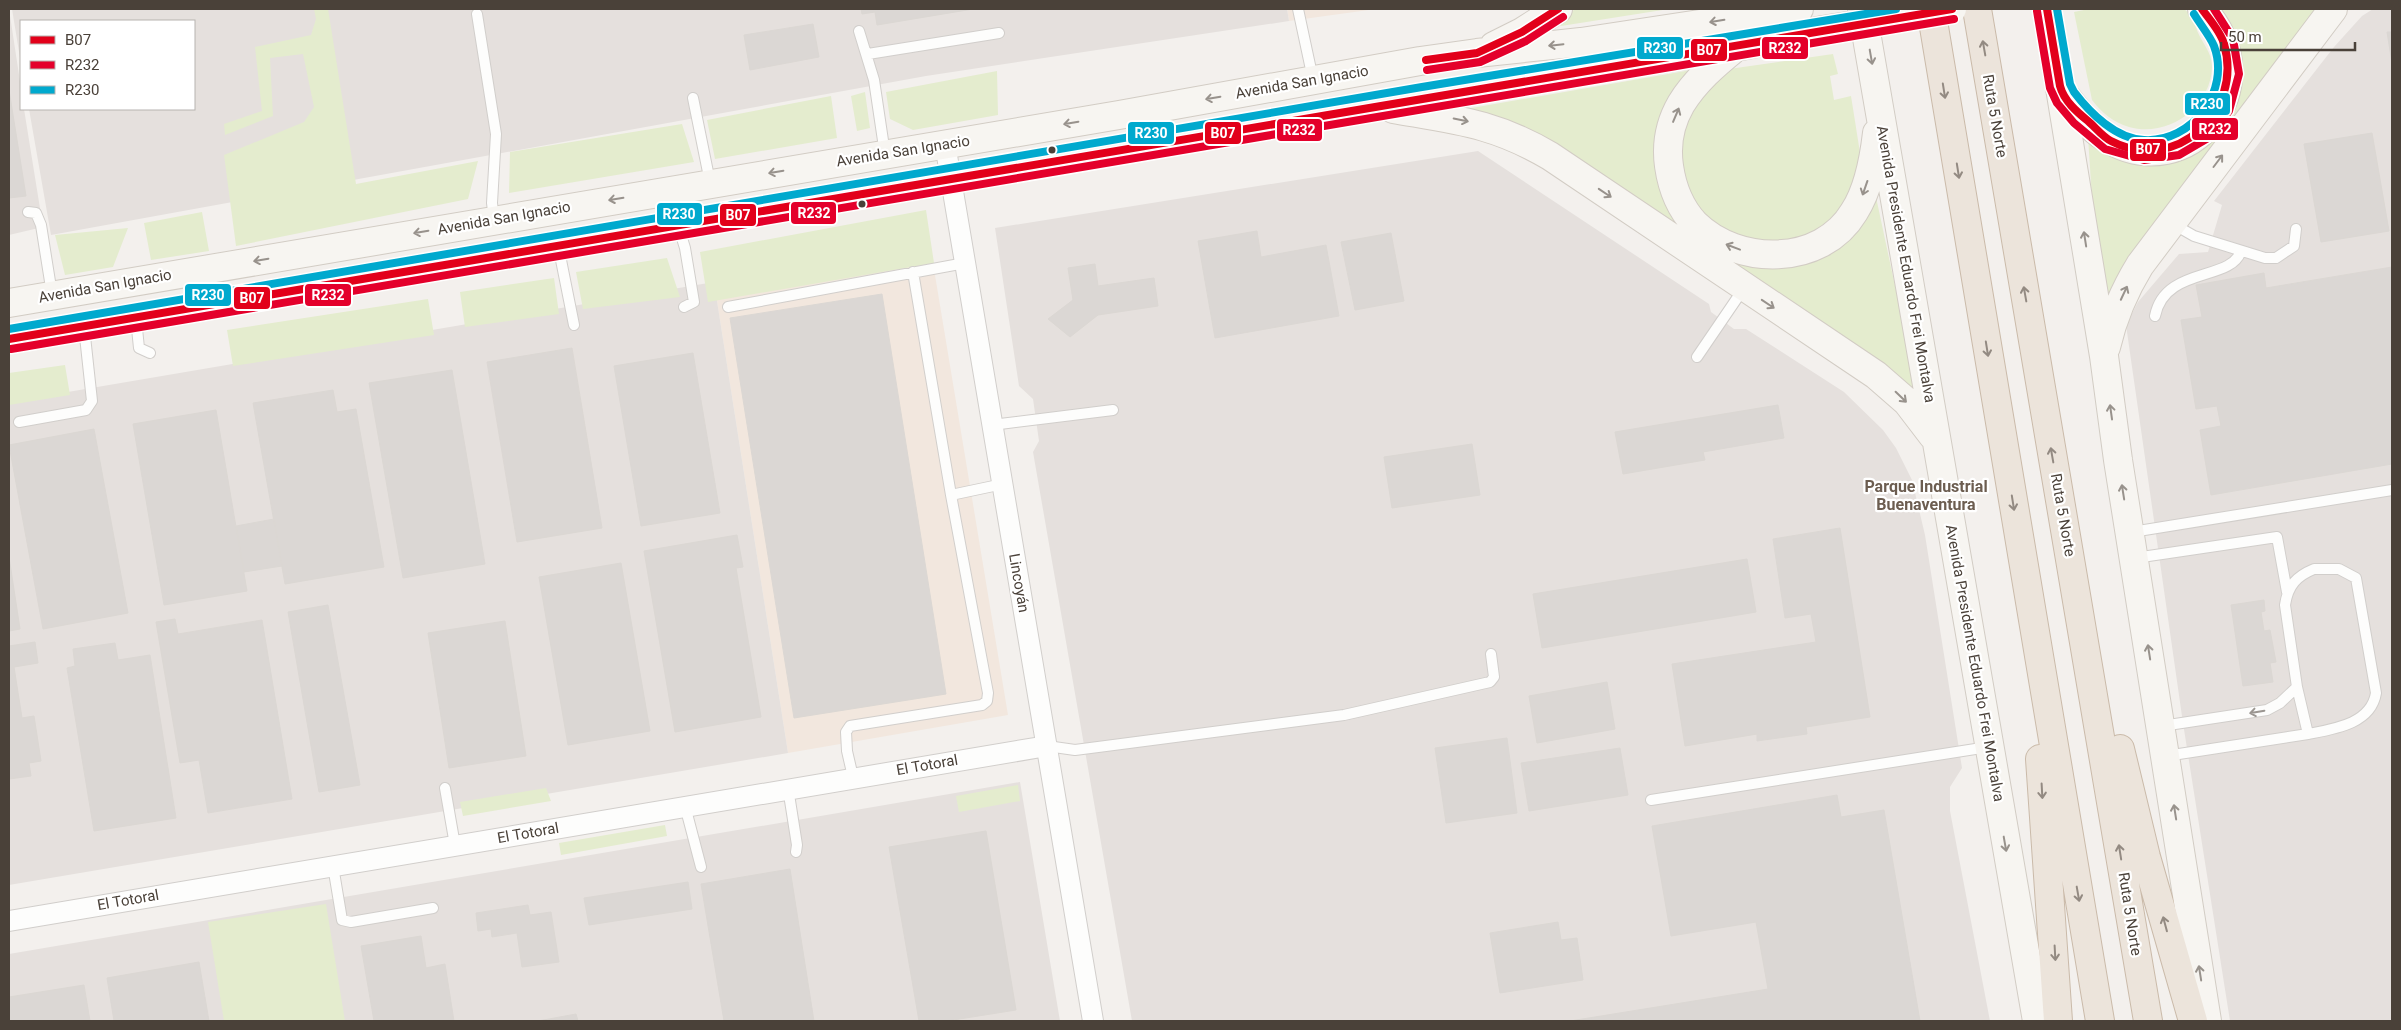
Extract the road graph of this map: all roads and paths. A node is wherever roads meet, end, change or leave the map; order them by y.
1 (1298, 9) edge
2 (1558, 9) edge
3 (1862, 9) edge
4 (1931, 9) edge
5 (1952, 9) edge
6 (1978, 9) edge
7 (2047, 9) edge
8 (2202, 9) edge
9 (2333, 9) edge
10 (1783, 10) edge
11 (477, 14) dead end
12 (859, 31) dead end
13 (999, 33) dead end
14 (1736, 47) junction
15 (1477, 53) junction
16 (868, 54) junction
17 (1420, 61) junction
18 (1313, 80) junction
19 (2062, 92) junction
20 (1424, 96) junction
21 (693, 98) dead end
22 (1372, 106) junction
23 (1879, 106) junction
24 (945, 144) junction
25 (885, 154) junction
26 (814, 166) junction
27 (950, 177) junction
28 (710, 183) junction
29 (818, 200) junction
30 (28, 212) dead end
31 (494, 219) junction
32 (2172, 223) junction
33 (677, 224) junction
34 (2296, 228) dead end
35 (558, 244) junction
36 (2241, 251) junction
37 (965, 263) junction
38 (913, 272) junction
39 (115, 285) junction
40 (1744, 288) junction
41 (52, 295) junction
42 (9, 303) edge
43 (684, 307) dead end
44 (728, 307) dead end
45 (2155, 316) dead end
46 (127, 318) junction
47 (574, 325) dead end
48 (84, 326) junction
49 (9, 338) edge
50 (150, 353) dead end
51 (2104, 356) junction
52 (1697, 357) dead end
53 (1113, 410) dead end
54 (20, 422) dead end
55 (992, 425) junction
56 (1937, 442) junction
57 (1003, 484) junction
58 (2392, 490) edge
59 (951, 495) junction
60 (2132, 545) junction
61 (2072, 572) junction
62 (2287, 592) junction
63 (2032, 620) junction
64 (1491, 654) dead end
65 (2297, 687) junction
66 (2161, 726) junction
67 (2308, 734) junction
68 (1046, 746) junction
69 (1989, 747) junction
70 (2165, 756) junction
71 (854, 777) junction
72 (445, 788) dead end
73 (788, 788) junction
74 (1651, 800) dead end
75 (685, 806) junction
76 (455, 845) junction
77 (796, 852) dead end
78 (333, 866) junction
79 (701, 867) dead end
80 (434, 908) dead end
81 (9, 921) edge
82 (1093, 1021) edge
83 (2036, 1021) edge
84 (2058, 1021) edge
85 (2100, 1021) edge
86 (2148, 1021) edge
87 (2192, 1021) edge
88 (2207, 1021) edge

1 - 18 lane
2 - 15 main road
3 -> 23 main road, Avenida Presidente Eduardo Frei Montalva
4 -> 63 highway
5 - 14 main road, bridge
61 -> 6 highway, Ruta 5 Norte
7 - 19 main road
8 - 19 main road
32 -> 9 main road
10 -> 15 main road, Avenida San Ignacio
11 - 31 lane
12 - 16 lane
13 - 16 lane
14 - 20 main road
23 -> 14 main road
15 - 17 main road, Avenida San Ignacio
16 - 25 lane
17 - 18 main road, Avenida San Ignacio
17 - 20 main road
18 -> 24 main road, Avenida San Ignacio
51 -> 19 main road
20 - 22 main road
21 - 28 lane
22 - 27 main road
22 -> 40 main road
23 - 56 main road, Avenida Presidente Eduardo Frei Montalva
24 - 25 main road, Avenida San Ignacio
24 - 27 street, Lincoyán
25 - 26 main road, Avenida San Ignacio
26 -> 28 main road, Avenida San Ignacio
26 - 29 main road
27 - 29 main road
27 - 37 street, Lincoyán
28 -> 31 main road, Avenida San Ignacio
29 - 33 main road
30 - 41 lane
31 -> 39 main road, Avenida San Ignacio
32 - 36 lane
51 -> 32 main road
33 - 35 main road
33 - 43 lane
34 - 36 lane
35 - 46 main road
35 - 47 lane
36 - 45 lane
37 - 38 lane
37 - 55 street, Lincoyán
38 - 44 lane
38 - 59 lane
39 - 41 main road, Avenida San Ignacio
39 - 46 main road
40 - 52 lane
40 -> 56 main road
41 - 42 main road, Avenida San Ignacio
46 - 48 main road
46 - 50 lane
48 - 49 main road
48 - 54 lane
60 -> 51 main road
53 - 55 lane
55 - 57 street, Lincoyán
56 - 69 main road, Avenida Presidente Eduardo Frei Montalva
57 - 59 lane
57 - 68 street, Lincoyán
58 - 60 lane
59 - 71 lane
60 - 62 lane
66 -> 60 main road
86 -> 61 highway, Ruta 5 Norte
87 -> 61 highway
62 - 65 lane
62 - 67 lane
63 -> 84 highway
63 -> 85 highway
64 - 68 lane
65 -> 66 lane
65 - 67 lane
66 - 70 main road
67 - 70 lane
68 - 71 street, El Totoral
68 - 82 street, Lincoyán
69 - 74 lane
69 -> 83 main road, Avenida Presidente Eduardo Frei Montalva
88 -> 70 main road
71 - 73 street, El Totoral
72 - 76 lane
73 - 75 street, El Totoral
73 - 77 lane
75 - 76 street, El Totoral
75 - 79 lane
76 - 78 street, El Totoral
78 - 80 lane
78 - 81 street, El Totoral

